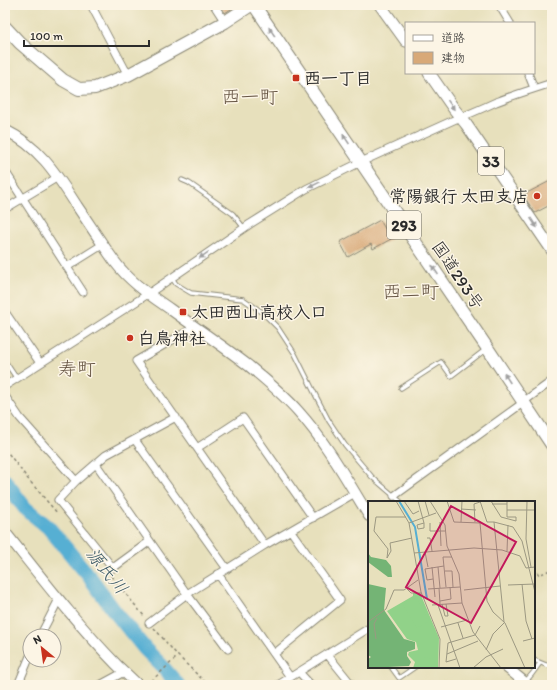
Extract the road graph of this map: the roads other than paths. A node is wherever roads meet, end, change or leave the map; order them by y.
1 (91, 5) edge
2 (214, 5) edge
3 (253, 5) edge
4 (380, 5) edge
5 (499, 5) edge
6 (225, 22) junction
7 (509, 22) edge
8 (5, 27) edge
9 (405, 40) edge
10 (430, 74) edge
11 (528, 74) edge
12 (128, 75) junction
13 (552, 83) edge
14 (534, 88) junction
15 (461, 118) junction
16 (5, 130) edge
17 (361, 162) junction
18 (5, 171) edge
19 (58, 177) junction
20 (182, 180) dead end
21 (23, 198) junction
22 (5, 209) edge
23 (244, 228) junction
24 (102, 245) junction
25 (552, 250) edge
26 (67, 266) junction
27 (172, 278) junction
28 (83, 292) dead end
29 (148, 294) junction
30 (5, 312) edge
31 (195, 327) junction
32 (488, 348) junction
33 (5, 361) edge
34 (40, 364) junction
35 (17, 379) junction
36 (552, 381) edge
37 (5, 386) edge
38 (401, 388) dead end
39 (5, 396) edge
40 (523, 402) junction
41 (176, 417) junction
42 (135, 440) junction
43 (552, 445) edge
44 (197, 448) junction
45 (96, 464) junction
46 (76, 481) junction
47 (355, 493) junction
48 (394, 496) junction
49 (400, 501) edge
50 (368, 514) edge
51 (312, 518) junction
52 (291, 531) junction
53 (5, 532) edge
54 (150, 541) junction
55 (266, 545) junction
56 (227, 569) junction
57 (218, 574) junction
58 (187, 594) junction
59 (59, 599) junction
60 (149, 623) dead end
61 (44, 628) edge
62 (368, 631) edge
63 (228, 650) dead end
64 (274, 654) junction
65 (327, 654) junction
66 (535, 660) edge
67 (540, 663) junction
68 (552, 666) edge
69 (25, 668) edge
70 (392, 668) edge
71 (414, 668) edge
72 (507, 668) edge
73 (124, 672) junction
74 (299, 672) junction
75 (290, 677) junction
76 (525, 684) edge
77 (18, 685) edge
78 (100, 685) edge
79 (138, 685) edge
80 (278, 685) edge
81 (311, 685) edge
82 (352, 685) edge

1 - 12 street
2 - 6 street
3 - 6 highway, 国道293号 / 293
17 -> 3 highway, 国道293号 / 293
4 - 9 main road
5 - 7 street
6 - 12 highway, 国道293号 / 293
8 - 12 highway, 国道293号 / 293
10 -> 15 main road, 33
11 - 14 street
13 - 14 street
14 - 15 street
15 - 17 street
15 -> 25 main road, 33
16 - 19 street
17 -> 23 street
32 -> 17 highway, 国道293号 / 293
18 - 21 street
19 - 21 street
19 - 24 street
20 - 23 lane
21 - 22 street
21 - 26 street
23 -> 27 street
24 - 26 street
24 - 29 street
26 - 28 street
27 - 29 street
27 - 48 lane
29 - 31 street
29 - 34 street
30 - 34 street
31 - 41 street
31 - 47 street
32 - 38 lane
40 -> 32 highway, 国道293号 / 293
33 - 35 lane
34 - 35 street
35 - 37 street
36 - 40 street
39 - 46 street
40 - 43 highway, 国道293号 / 293
40 - 48 street
41 - 42 street
41 - 44 street
42 - 45 street
42 - 56 street
44 - 51 street
44 - 55 street
45 - 46 street
45 - 54 street
46 - 54 street
47 - 50 street
47 - 51 street
48 - 49 lane
51 - 52 street
52 - 55 street
52 - 64 street
53 - 59 street
54 - 58 street
55 - 56 street
56 - 57 street
57 - 58 street
57 - 64 street
58 - 60 street
58 - 63 street
59 - 61 street
59 - 73 street
62 - 65 street
64 - 75 street
65 - 74 street
65 - 82 street
66 - 67 lane
67 - 68 lane
67 - 76 lane
69 - 77 street
70 - 71 lane
72 - 76 street
73 - 78 street
73 - 79 street
74 - 75 street
74 - 81 street
75 - 80 street

